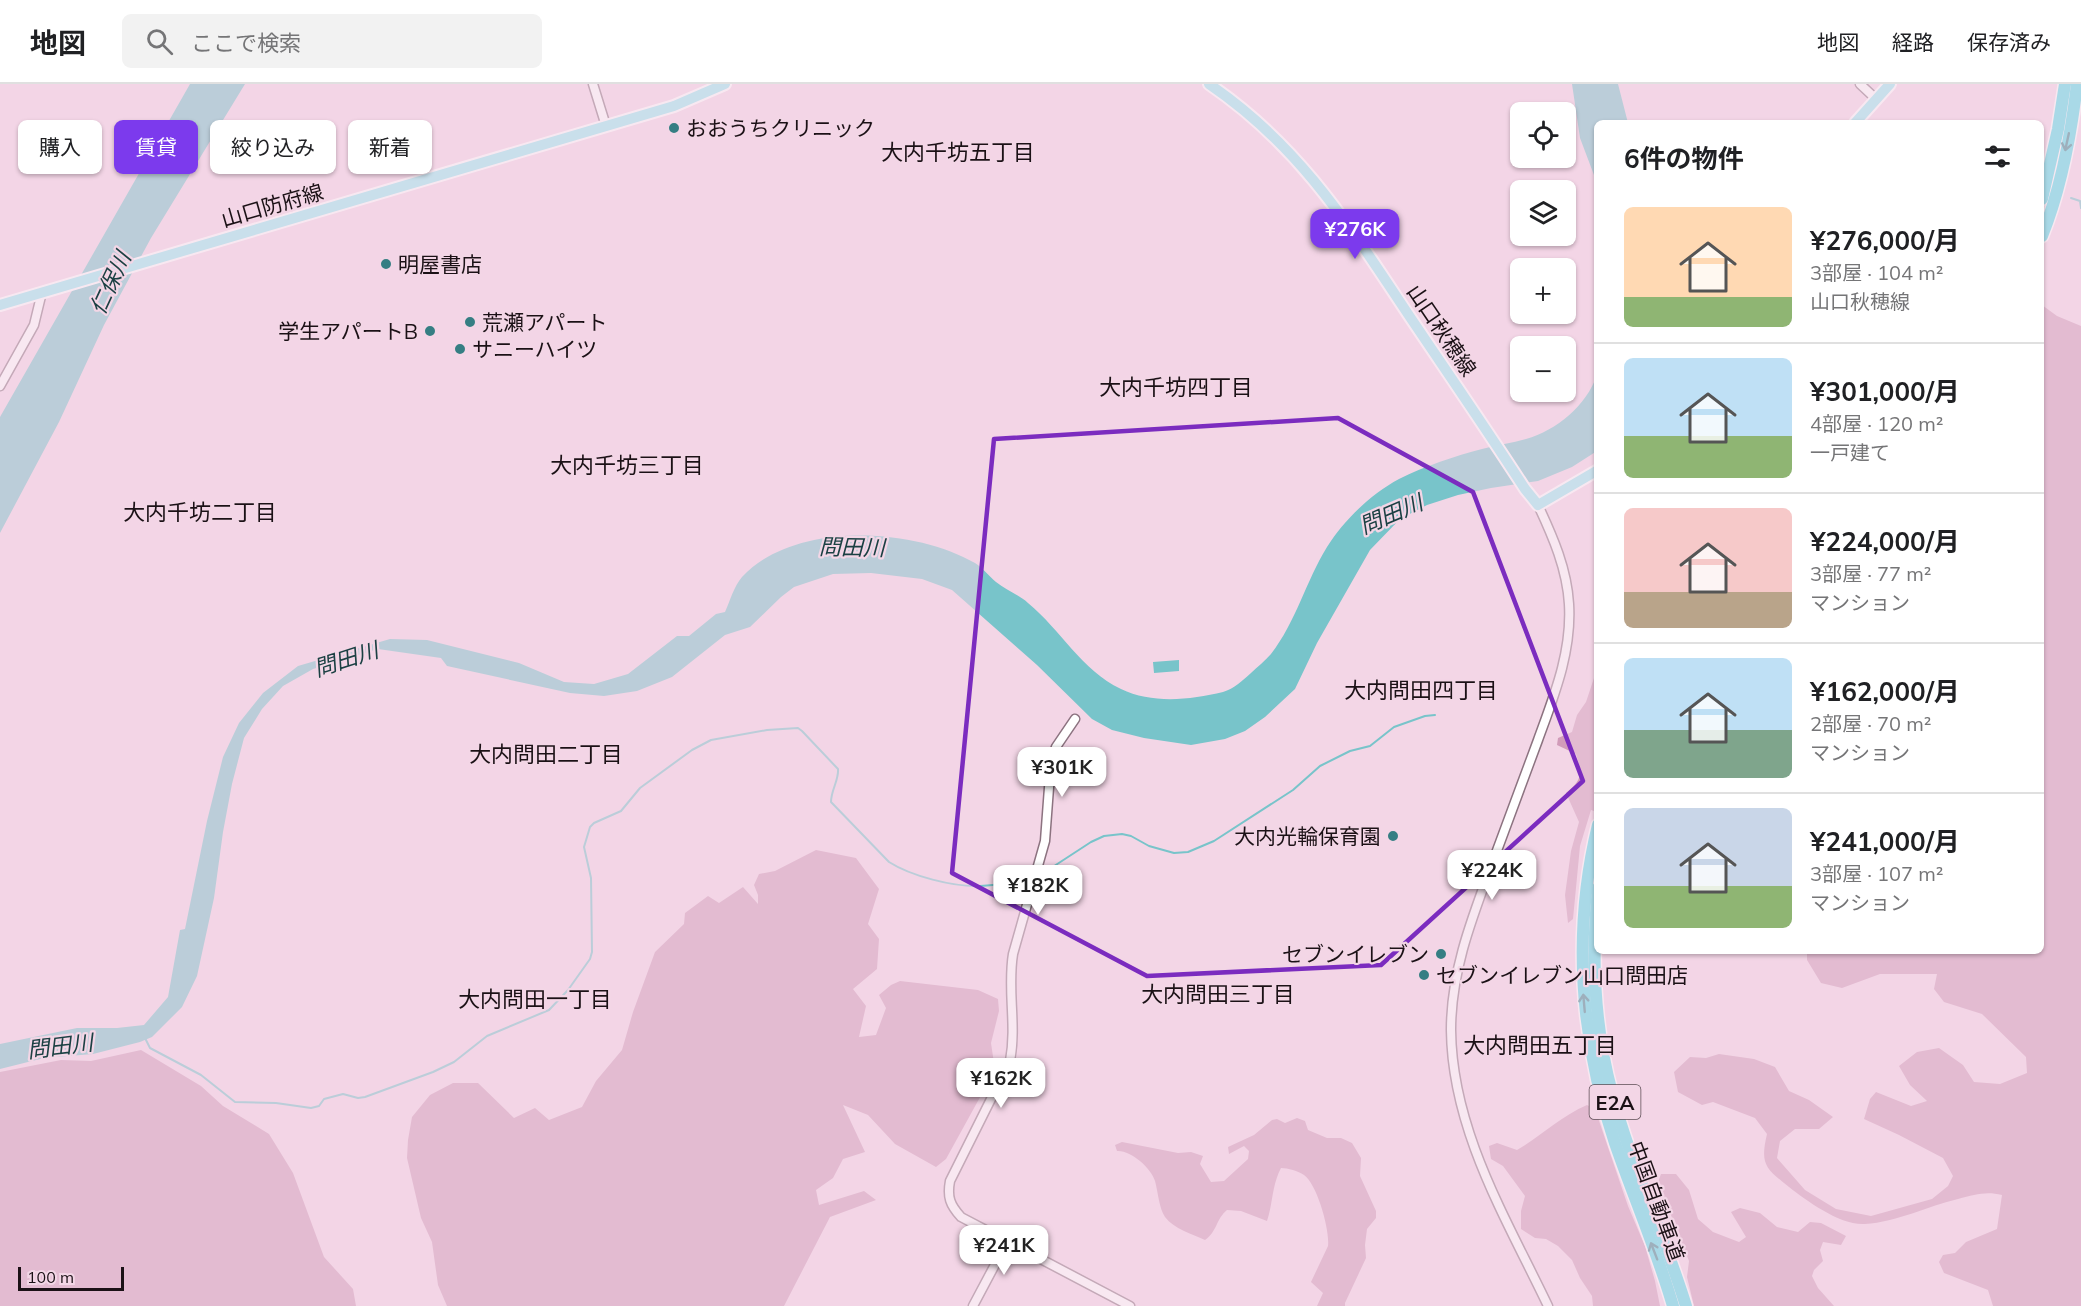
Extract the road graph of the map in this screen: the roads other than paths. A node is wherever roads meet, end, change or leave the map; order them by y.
1 (593, 84) edge
2 (725, 84) edge
3 (1209, 84) edge
4 (1860, 84) edge
5 (1890, 84) edge
6 (2065, 84) edge
7 (2077, 84) edge
8 (1876, 99) junction
9 (1858, 120) edge
10 (606, 126) junction
11 (2044, 189) edge
12 (2044, 230) edge
13 (42, 292) junction
14 (0, 304) edge
15 (0, 386) edge
16 (1594, 472) edge
17 (1538, 505) junction
18 (1075, 719) dead end
19 (1594, 845) edge
20 (1594, 928) edge
21 (1007, 1242) junction
22 (973, 1306) edge
23 (1130, 1306) edge
24 (1548, 1306) edge
25 (1673, 1306) edge
26 (1686, 1306) edge

1 - 10 street
2 - 10 main road, 山口防府線
3 - 17 main road, 山口秋穂線
4 - 8 street
5 - 8 main road
6 - 11 highway
7 -> 12 highway
8 - 9 main road
10 - 13 main road, 山口防府線
13 - 14 main road, 山口防府線
13 - 15 street
16 - 17 main road
17 - 24 street
18 - 21 street
25 -> 19 highway, 中国自動車道 / E2A
20 - 26 highway, 中国自動車道 / E2A
21 - 22 street
21 - 23 street

